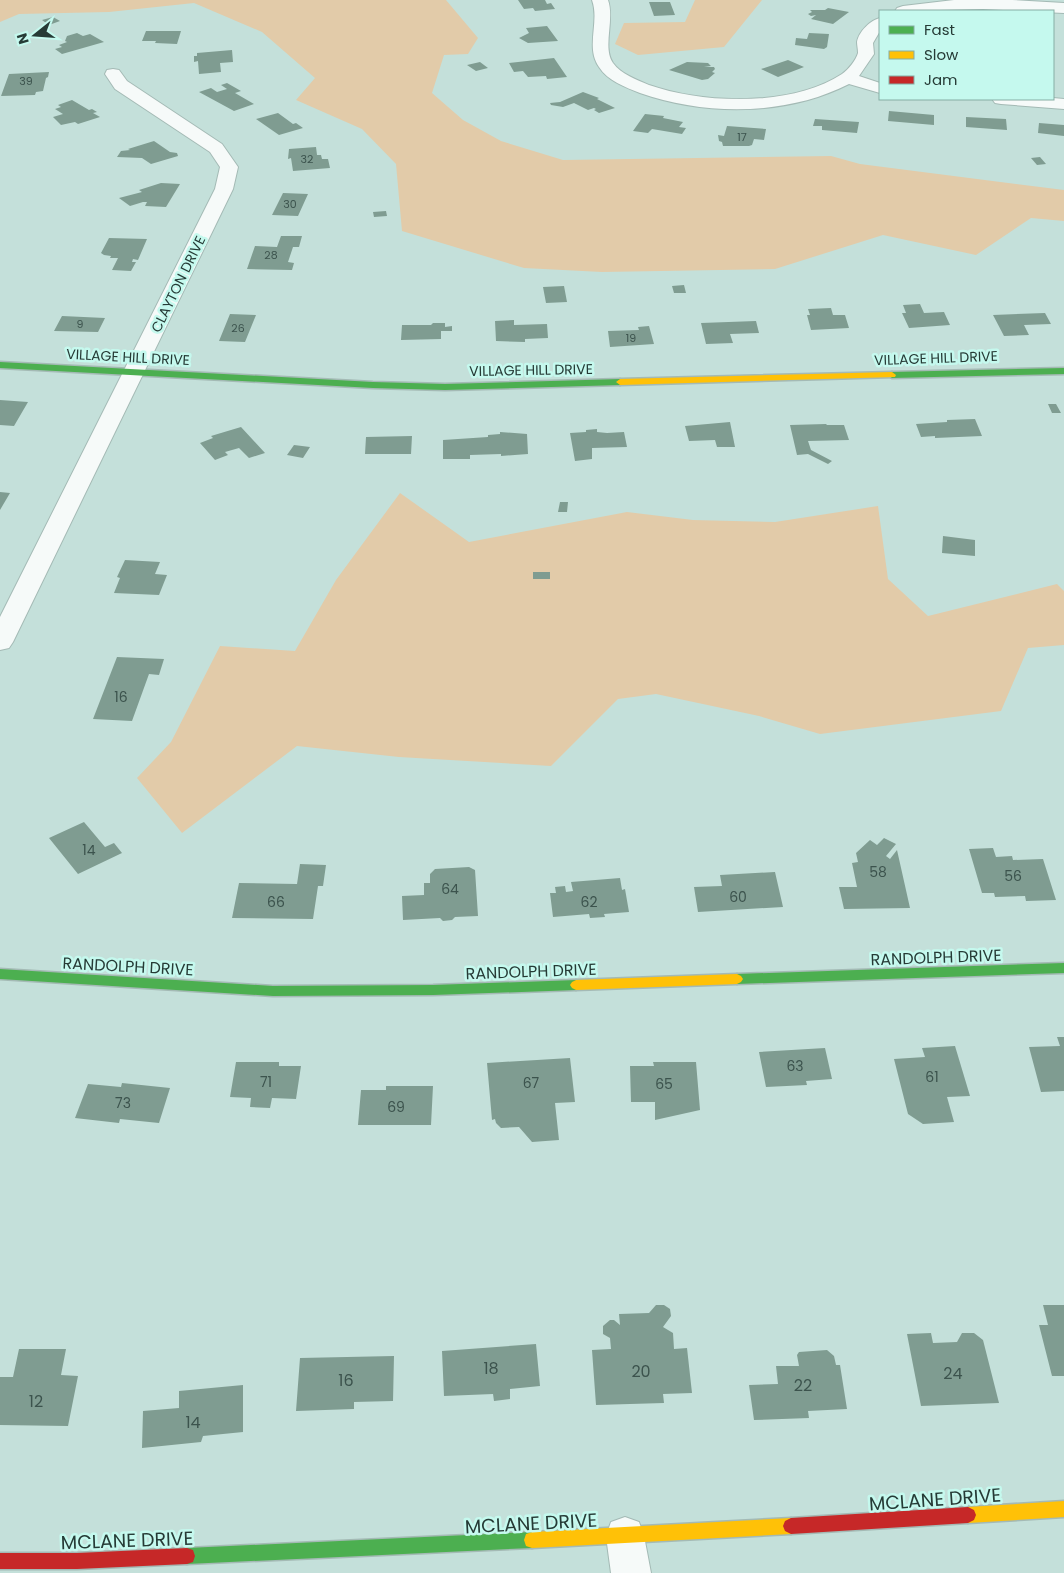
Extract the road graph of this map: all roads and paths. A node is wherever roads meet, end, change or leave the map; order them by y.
1 (600, 0) edge
2 (1064, 8) edge
3 (908, 10) edge
4 (879, 24) edge
5 (113, 74) dead end
6 (848, 78) junction
7 (879, 88) edge
8 (1014, 100) edge
9 (1064, 104) edge
10 (0, 365) edge
11 (1064, 371) edge
12 (135, 372) junction
13 (0, 642) edge
14 (1064, 968) edge
15 (0, 974) edge
16 (1064, 1509) edge
17 (624, 1536) junction
18 (0, 1561) edge
19 (631, 1573) edge

1 - 6 street
2 - 3 street
4 - 6 street
5 - 12 street, CLAYTON DRIVE
6 - 7 street
8 - 9 street
10 - 12 street, VILLAGE HILL DRIVE
11 - 12 street, VILLAGE HILL DRIVE
12 - 13 street, CLAYTON DRIVE
14 - 15 street, RANDOLPH DRIVE
16 - 17 street, MCLANE DRIVE
17 - 18 street, MCLANE DRIVE
17 - 19 street

